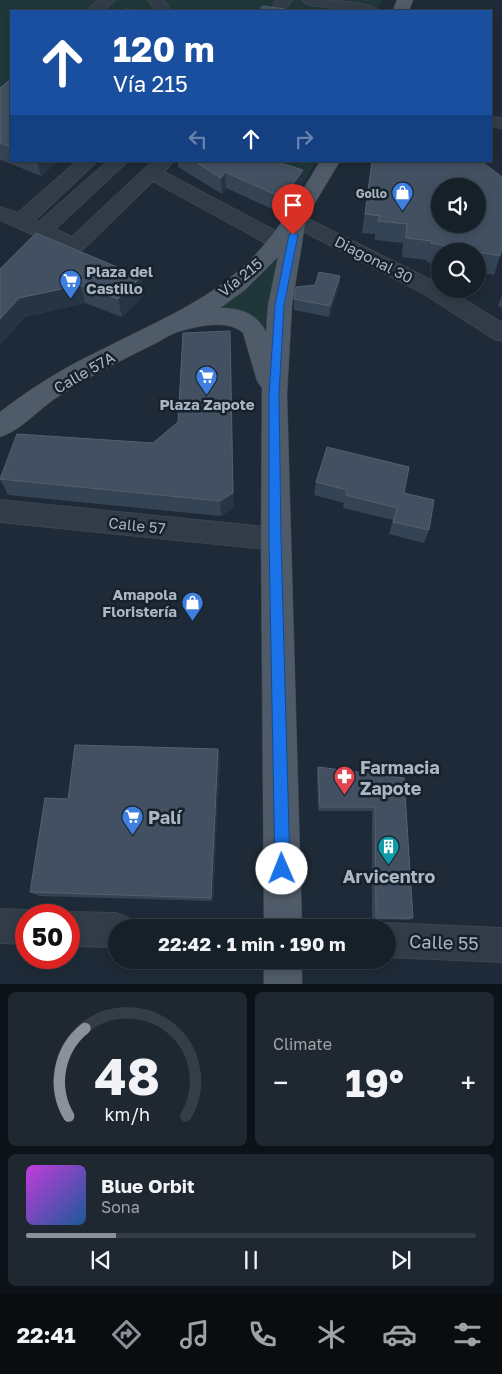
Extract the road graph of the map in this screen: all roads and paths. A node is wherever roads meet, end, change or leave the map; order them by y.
1 (107, 0) edge
2 (310, 0) edge
3 (356, 0) edge
4 (375, 0) edge
5 (95, 10) edge
6 (368, 10) edge
7 (87, 162) edge
8 (118, 162) edge
9 (329, 162) edge
10 (159, 166) edge
11 (0, 213) edge
12 (21, 222) junction
13 (41, 231) junction
14 (288, 231) junction
15 (174, 324) junction
16 (502, 333) edge
17 (274, 394) junction
18 (0, 427) edge
19 (0, 512) edge
20 (275, 539) junction
21 (284, 919) edge
22 (0, 926) edge
23 (15, 927) edge
24 (80, 929) edge
25 (108, 930) edge
26 (396, 940) edge
27 (502, 945) edge
28 (283, 969) edge
29 (283, 984) edge

1 - 5 street
2 - 6 street
3 - 4 street
7 - 12 street
8 - 13 street
9 - 14 main road, Vía 215
10 - 13 street
10 - 14 street, Diagonal 30
11 - 12 street
12 - 13 street
14 - 15 main road, Vía 215
14 - 16 street, Diagonal 30
14 - 17 main road, Vía 215
15 - 17 main road
15 - 18 main road, Calle 57A
17 - 20 main road
19 - 20 street, Calle 57
20 - 21 main road
22 - 23 street
24 - 25 street
26 - 27 street, Calle 55
28 - 29 main road

